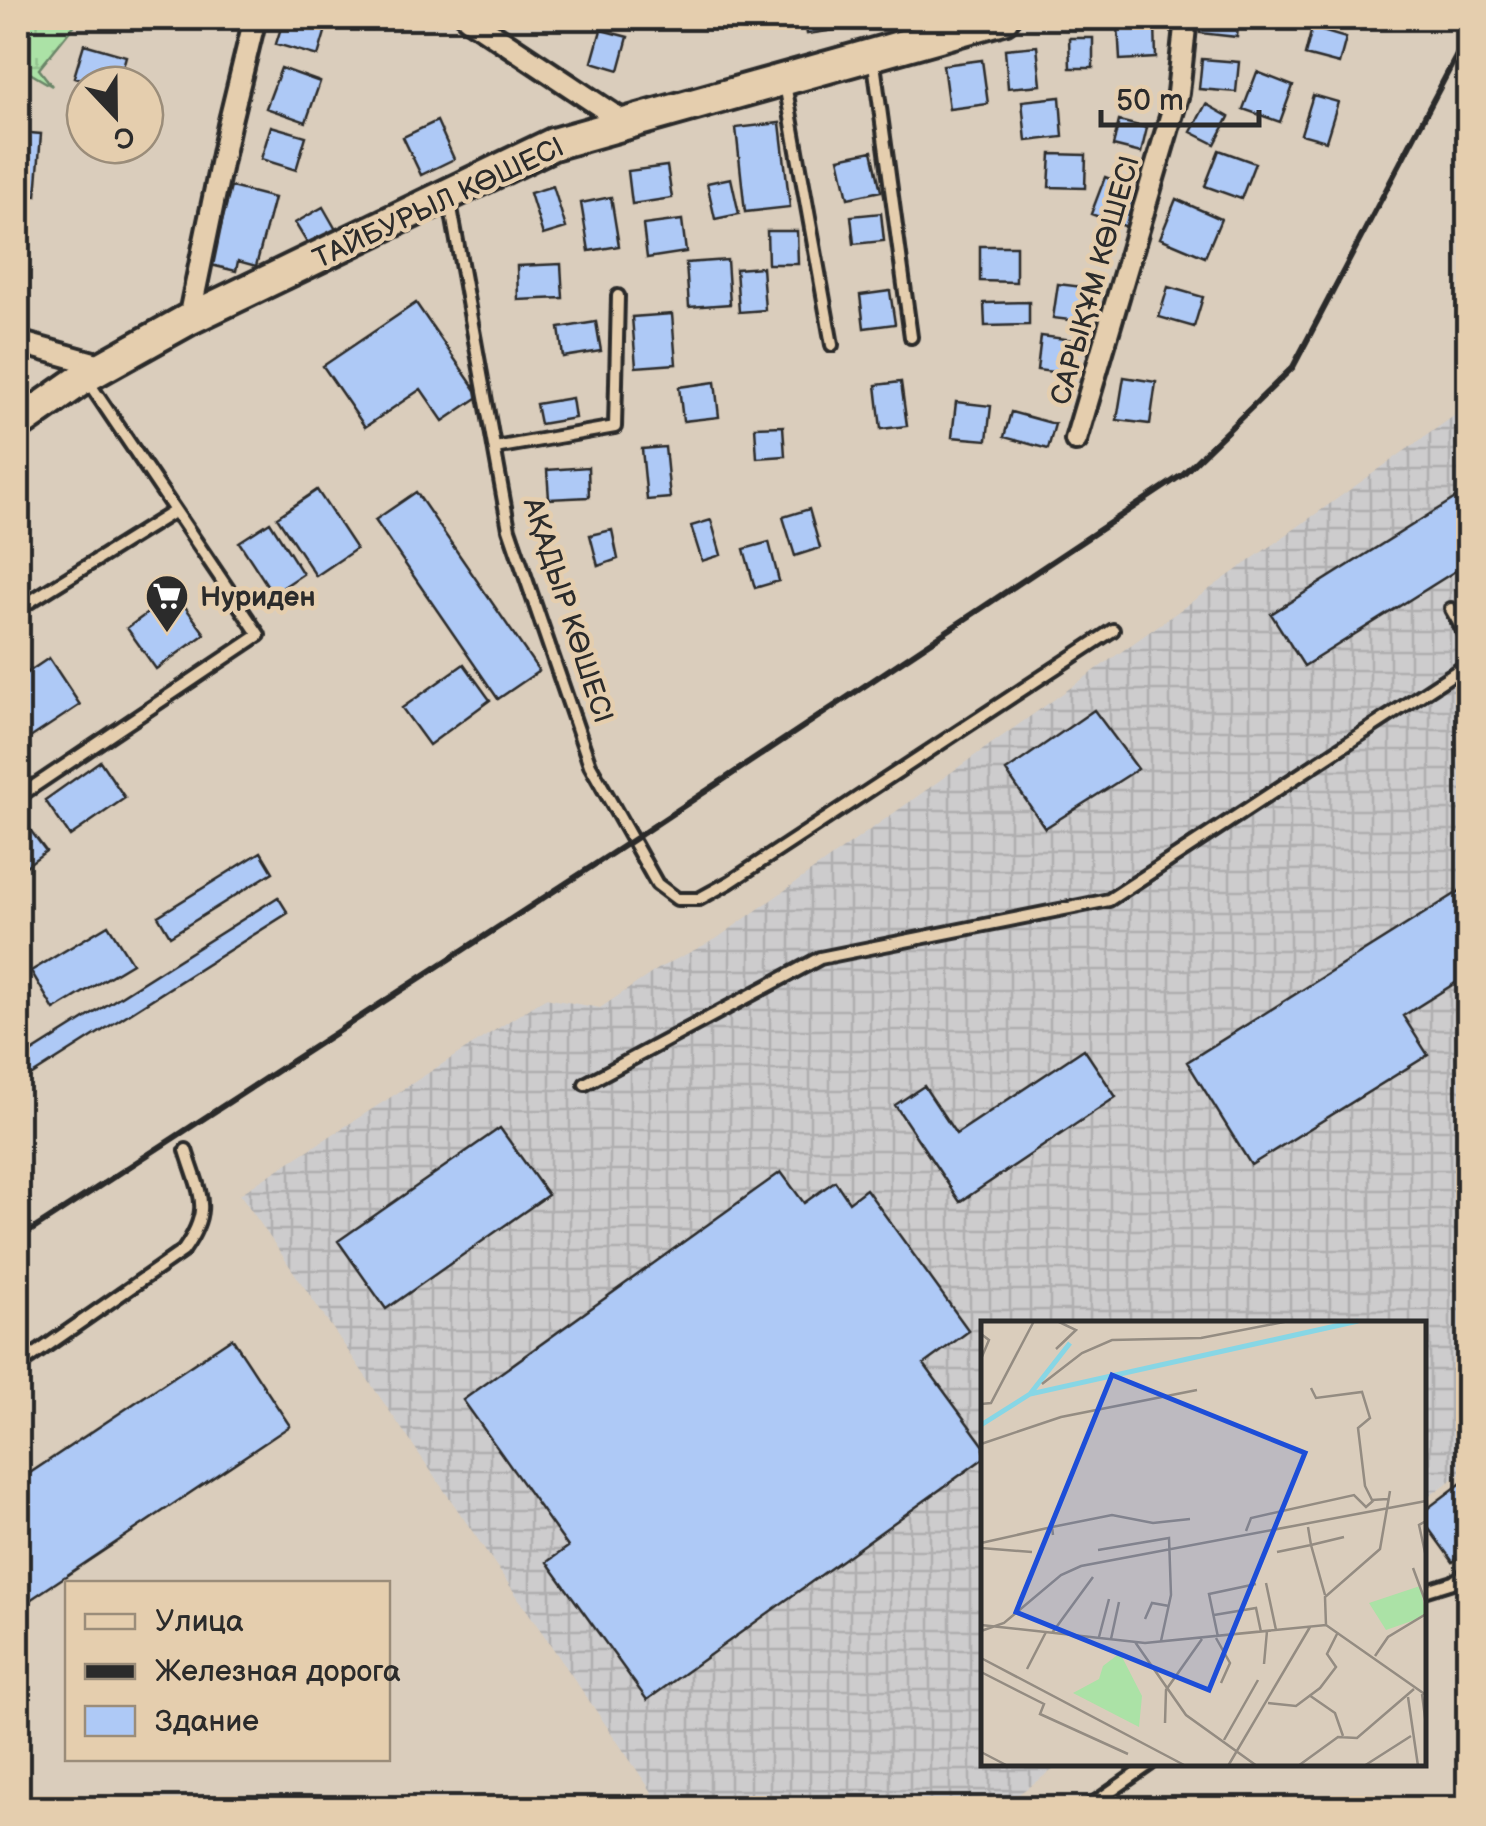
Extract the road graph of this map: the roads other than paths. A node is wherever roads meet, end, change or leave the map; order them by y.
1 (255, 18) edge
2 (468, 18) edge
3 (1003, 18) edge
4 (1186, 18) edge
5 (873, 55) junction
6 (784, 78) junction
7 (624, 122) junction
8 (449, 196) junction
9 (618, 296) dead end
10 (188, 319) junction
11 (911, 336) dead end
12 (18, 342) edge
13 (832, 345) dead end
14 (95, 372) junction
15 (18, 424) edge
16 (1076, 440) dead end
17 (495, 448) junction
18 (175, 511) junction
19 (1451, 609) dead end
20 (18, 610) edge
21 (1113, 630) dead end
22 (1468, 639) edge
23 (1468, 664) edge
24 (18, 797) edge
25 (586, 1084) dead end
26 (186, 1150) dead end
27 (18, 1366) edge
28 (1468, 1572) edge
29 (1426, 1590) edge
30 (1147, 1766) edge
31 (1087, 1808) edge

1 - 10 street
2 - 7 street
3 - 5 main road, ТАЙБУРЫЛ КӨШЕСІ
4 - 16 street, САРЫҚҰМ КӨШЕСІ
5 - 6 main road, ТАЙБУРЫЛ КӨШЕСІ
5 - 11 lane
6 - 7 main road, ТАЙБУРЫЛ КӨШЕСІ
6 - 13 lane
7 - 8 main road, ТАЙБУРЫЛ КӨШЕСІ
8 - 10 main road, ТАЙБУРЫЛ КӨШЕСІ
8 - 17 lane, АҚАДЫР КӨШЕСІ
9 - 17 lane
10 - 14 main road, ТАЙБУРЫЛ КӨШЕСІ
12 - 14 street
14 - 15 main road, ТАЙБУРЫЛ КӨШЕСІ
14 - 18 lane
17 - 21 lane, АҚАДЫР КӨШЕСІ
18 - 20 lane
18 - 24 lane
19 - 22 lane
23 - 25 lane
26 - 27 lane
28 - 29 lane
30 - 31 lane

